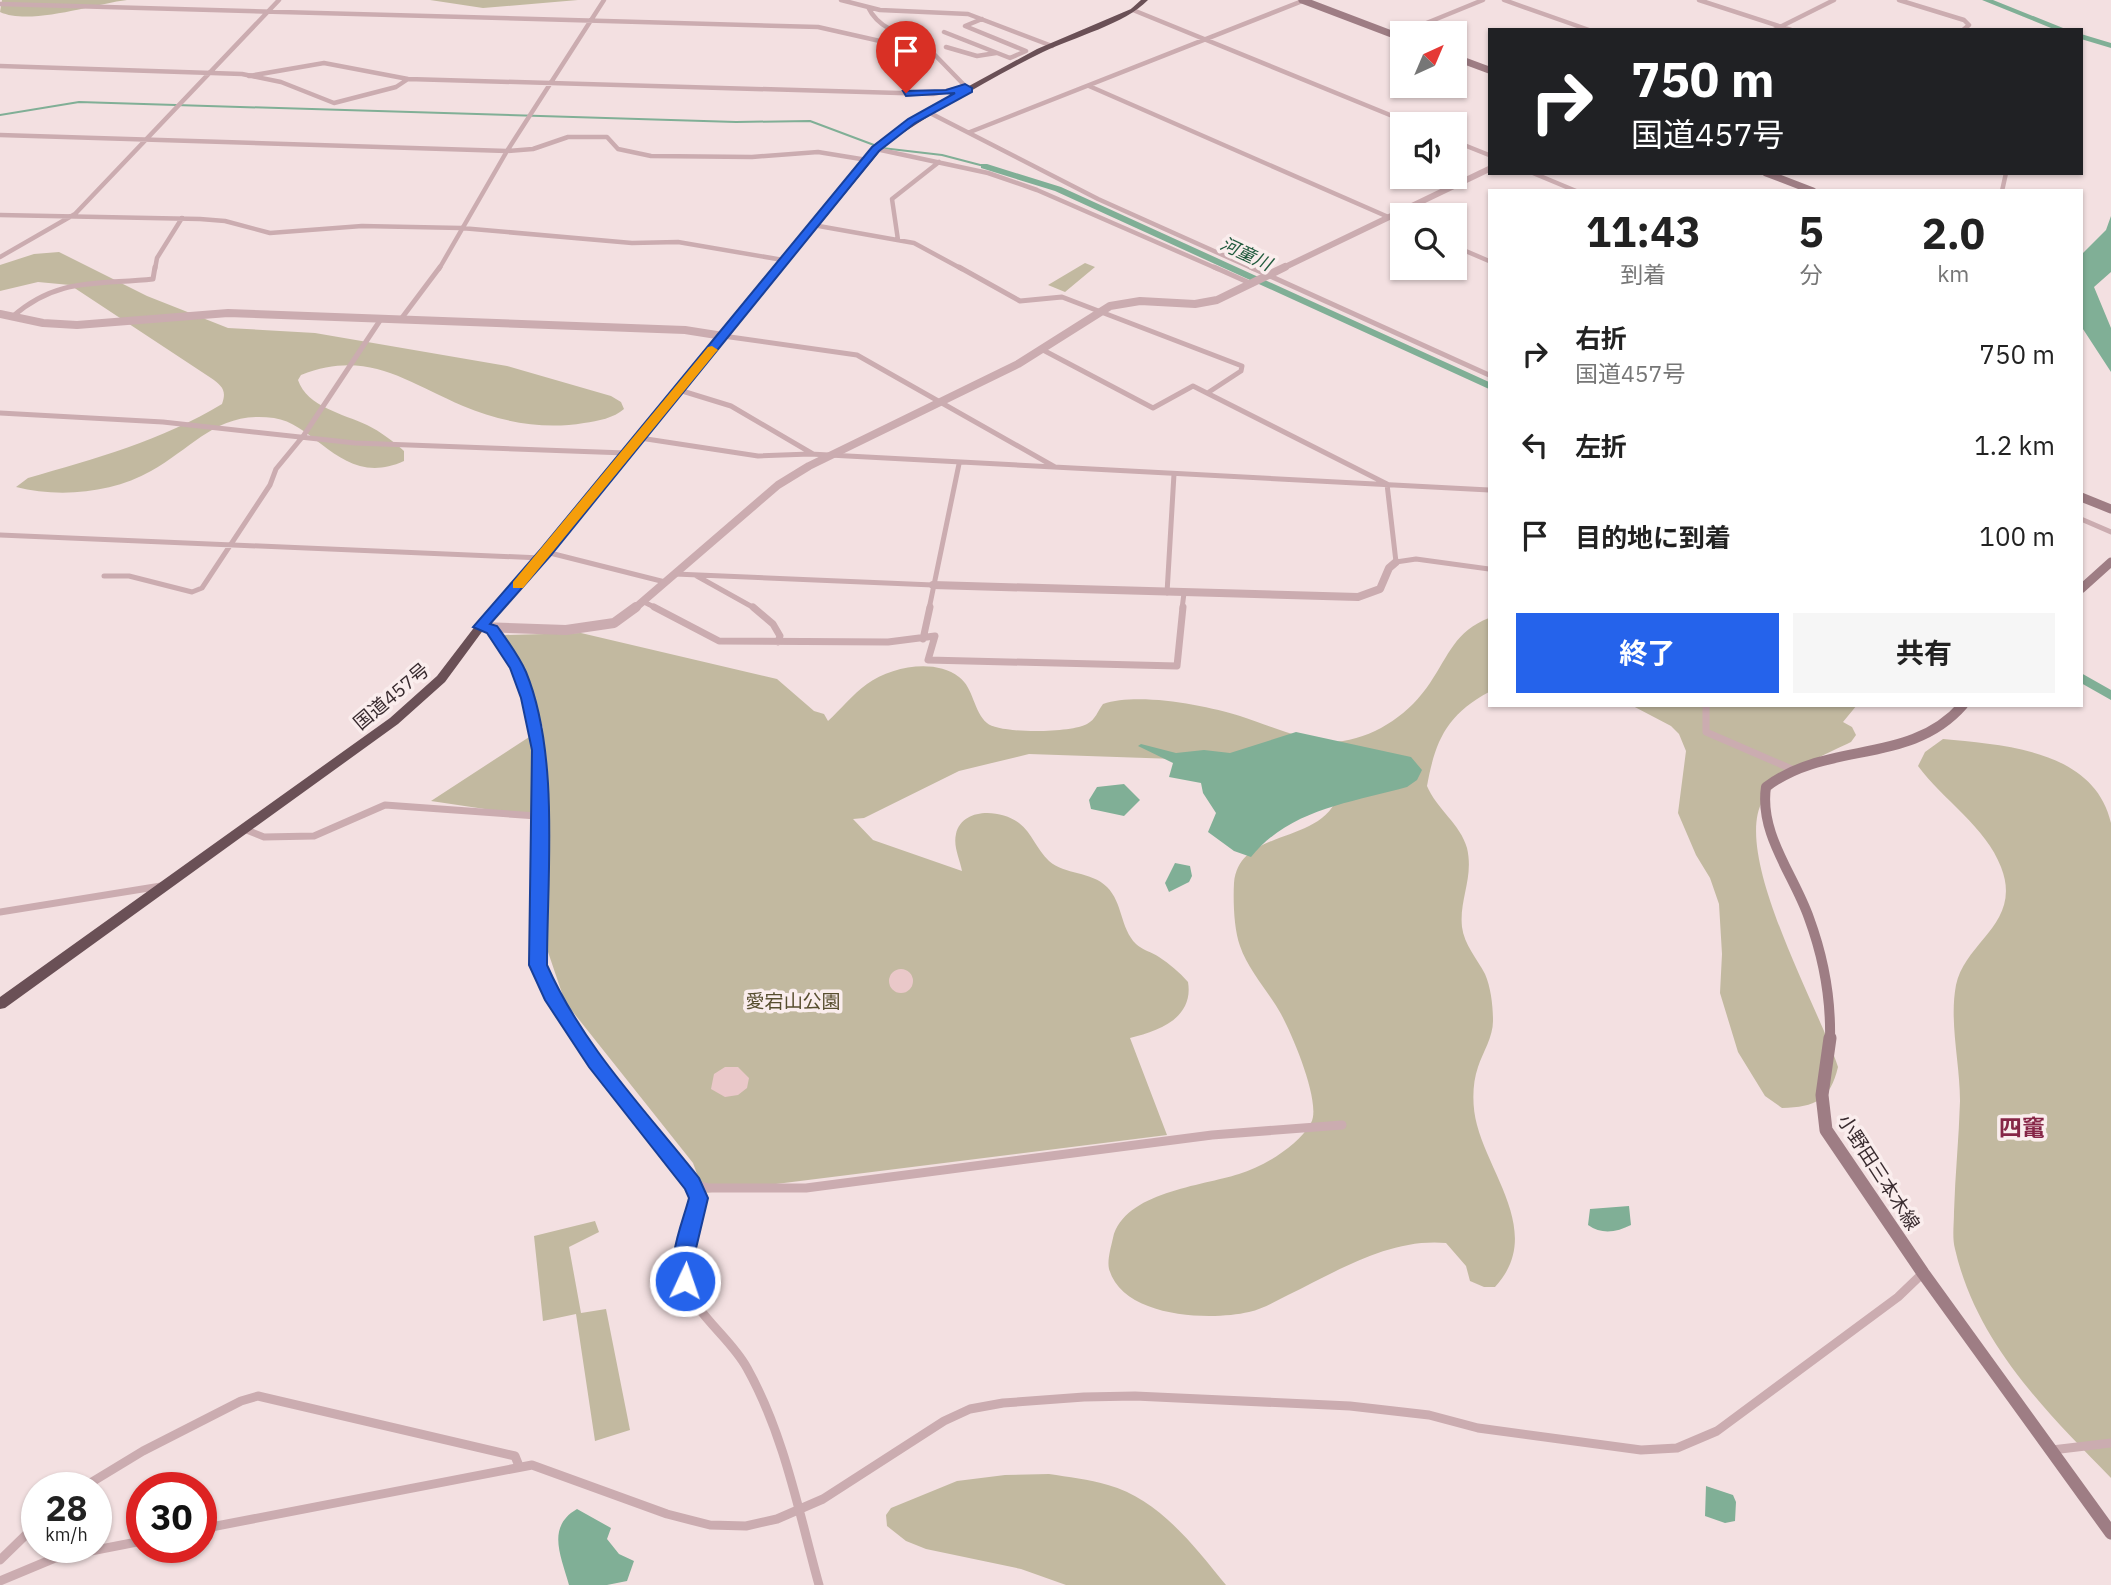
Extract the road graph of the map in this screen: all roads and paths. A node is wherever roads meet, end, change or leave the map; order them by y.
1 (279, 0) edge
2 (604, 0) edge
3 (841, 0) edge
4 (1145, 0) edge
5 (1303, 0) edge
6 (1483, 0) edge
7 (1504, 0) edge
8 (1699, 0) edge
9 (1834, 0) edge
10 (1899, 0) edge
11 (0, 4) edge
12 (868, 7) junction
13 (1133, 10) junction
14 (268, 12) junction
15 (982, 19) junction
16 (591, 21) junction
17 (1434, 21) edge
18 (1780, 26) junction
19 (1583, 28) edge
20 (1777, 28) edge
21 (1786, 28) edge
22 (1965, 28) edge
23 (977, 31) junction
24 (1013, 31) junction
25 (1390, 31) edge
26 (944, 32) dead end
27 (995, 38) junction
28 (961, 39) junction
29 (1205, 41) junction
30 (1052, 46) junction
31 (946, 47) junction
32 (917, 49) junction
33 (933, 53) junction
34 (997, 53) junction
35 (1017, 54) junction
36 (1027, 58) junction
37 (1467, 62) edge
38 (0, 66) edge
39 (1488, 70) edge
40 (210, 72) junction
41 (249, 76) junction
42 (408, 79) junction
43 (551, 83) junction
44 (1088, 86) junction
45 (967, 88) junction
46 (928, 111) junction
47 (1390, 115) edge
48 (970, 132) junction
49 (0, 135) edge
50 (147, 140) junction
51 (1467, 146) edge
52 (876, 149) junction
53 (507, 151) junction
54 (1488, 155) edge
55 (867, 160) junction
56 (939, 162) junction
57 (1488, 169) edge
58 (1538, 175) edge
59 (1771, 175) edge
60 (1571, 189) edge
61 (1809, 189) edge
62 (0, 215) edge
63 (70, 218) junction
64 (182, 218) junction
65 (1389, 218) junction
66 (813, 225) junction
67 (461, 228) junction
68 (898, 240) junction
69 (1467, 252) edge
70 (0, 257) edge
71 (783, 260) junction
72 (1488, 261) edge
73 (1268, 275) junction
74 (1253, 283) junction
75 (1102, 311) junction
76 (0, 314) edge
77 (12, 317) junction
78 (381, 319) junction
79 (401, 319) junction
80 (723, 337) junction
81 (1043, 350) junction
82 (1488, 375) edge
83 (678, 390) junction
84 (1209, 392) junction
85 (940, 402) junction
86 (0, 414) edge
87 (303, 435) junction
88 (639, 438) junction
89 (626, 453) junction
90 (816, 456) junction
91 (827, 457) junction
92 (959, 464) junction
93 (1059, 468) junction
94 (1174, 474) junction
95 (1387, 484) junction
96 (1488, 490) edge
97 (2083, 498) edge
98 (2111, 509) edge
99 (2083, 520) edge
100 (2111, 532) edge
101 (0, 535) edge
102 (232, 544) junction
103 (543, 555) junction
104 (1396, 562) junction
105 (2111, 562) edge
106 (1488, 569) edge
107 (675, 574) junction
108 (694, 574) junction
109 (104, 576) dead end
110 (665, 582) junction
111 (933, 584) junction
112 (2083, 585) edge
113 (1167, 593) junction
114 (1184, 593) junction
115 (644, 602) junction
116 (486, 628) junction
117 (923, 639) junction
118 (778, 642) junction
119 (1706, 707) edge
120 (1961, 707) edge
121 (1794, 770) junction
122 (537, 816) junction
123 (244, 829) junction
124 (538, 876) joint
125 (166, 886) junction
126 (0, 912) edge
127 (0, 1004) edge
128 (1342, 1125) dead end
129 (692, 1184) junction
130 (1923, 1273) junction
131 (2111, 1443) edge
132 (2051, 1450) junction
133 (519, 1466) junction
134 (110, 1472) edge
135 (799, 1510) junction
136 (217, 1526) edge
137 (2111, 1533) edge
138 (21, 1540) edge
139 (126, 1544) edge
140 (0, 1560) edge
141 (0, 1581) edge
142 (818, 1585) edge

1 - 14 street
2 - 16 street
3 - 12 street
4 - 13 highway, 国道457号
5 - 25 main road
5 - 29 street
6 - 17 street
7 - 19 street
8 - 18 street
9 - 18 street
10 - 22 street
11 - 14 street
12 - 15 street
12 - 32 street
13 - 29 street
13 - 30 highway, 国道457号
14 - 16 street
14 - 40 street
15 - 23 street
15 - 24 street
16 - 32 street
16 - 43 street
18 - 20 street
18 - 21 street
23 - 27 street
23 - 28 street
24 - 27 street
24 - 30 street
26 - 28 street
27 - 35 street
28 - 31 street
28 - 34 street
29 - 44 street
29 - 47 street
30 - 36 highway, 国道457号
31 - 33 street
31 - 34 street
32 - 33 street
33 - 45 street
34 - 35 street
35 - 36 street
36 - 45 highway, 国道457号
37 - 39 main road
38 - 40 street
40 - 41 street
40 - 50 street
41 - 42 street
41 - 42 street
42 - 43 street
43 - 45 street
43 - 53 street
44 - 48 street
44 - 65 street
45 - 46 highway, 国道457号
46 - 48 street
46 - 52 highway, 国道457号
48 - 73 street
49 - 50 street
50 - 53 street
50 - 63 street
51 - 54 street
52 - 55 highway, 国道457号
52 - 56 street
53 - 55 street
53 - 67 street
55 - 66 highway, 国道457号
56 - 68 street
56 - 74 street
57 - 65 street
58 - 60 street
59 - 61 main road
62 - 63 street
63 - 64 street
63 - 70 street
64 - 67 street
64 - 77 street
65 - 73 street
66 - 68 street
66 - 71 highway, 国道457号
67 - 71 street
67 - 79 street
68 - 75 street
69 - 72 street
71 - 80 highway, 国道457号
73 - 74 street
73 - 82 street
74 - 75 street
75 - 81 street
75 - 84 street
76 - 77 street
77 - 78 street
78 - 79 street
78 - 87 street
79 - 80 street
80 - 83 highway, 国道457号
80 - 85 street
81 - 84 street
81 - 85 street
83 - 88 highway, 国道457号
83 - 90 street
84 - 95 street
85 - 91 street
85 - 93 street
86 - 87 street
87 - 89 street
87 - 102 street
88 - 89 highway, 国道457号
88 - 90 street
89 - 103 highway, 国道457号
90 - 91 street
91 - 92 street
91 - 107 street
92 - 93 street
92 - 111 street
93 - 94 street
94 - 95 street
94 - 113 street
95 - 96 street
95 - 104 street
97 - 98 main road
99 - 100 street
101 - 102 street
102 - 103 street
102 - 109 street
103 - 110 street
103 - 116 highway, 国道457号
104 - 106 street
104 - 114 street
105 - 112 main road
107 - 108 street
107 - 110 street
108 - 111 street
108 - 118 street
110 - 115 street
111 - 113 street
111 - 117 street
113 - 114 street
114 - 117 street
115 - 116 street
115 - 118 street
116 - 122 street
116 - 123 highway, 国道457号
117 - 118 street
119 - 121 street
120 - 121 main road, 小野田三本木線
121 - 130 main road, 小野田三本木線
122 - 123 street
122 - 124 street
123 - 125 highway, 国道457号
124 - 129 street
125 - 126 street
125 - 127 highway, 国道457号
128 - 129 street
129 - 135 street
130 - 132 main road, 小野田三本木線
130 - 135 street
131 - 132 street
132 - 137 main road, 小野田三本木線
133 - 134 street
133 - 135 street
133 - 136 street
135 - 142 street
138 - 140 street
139 - 141 street

